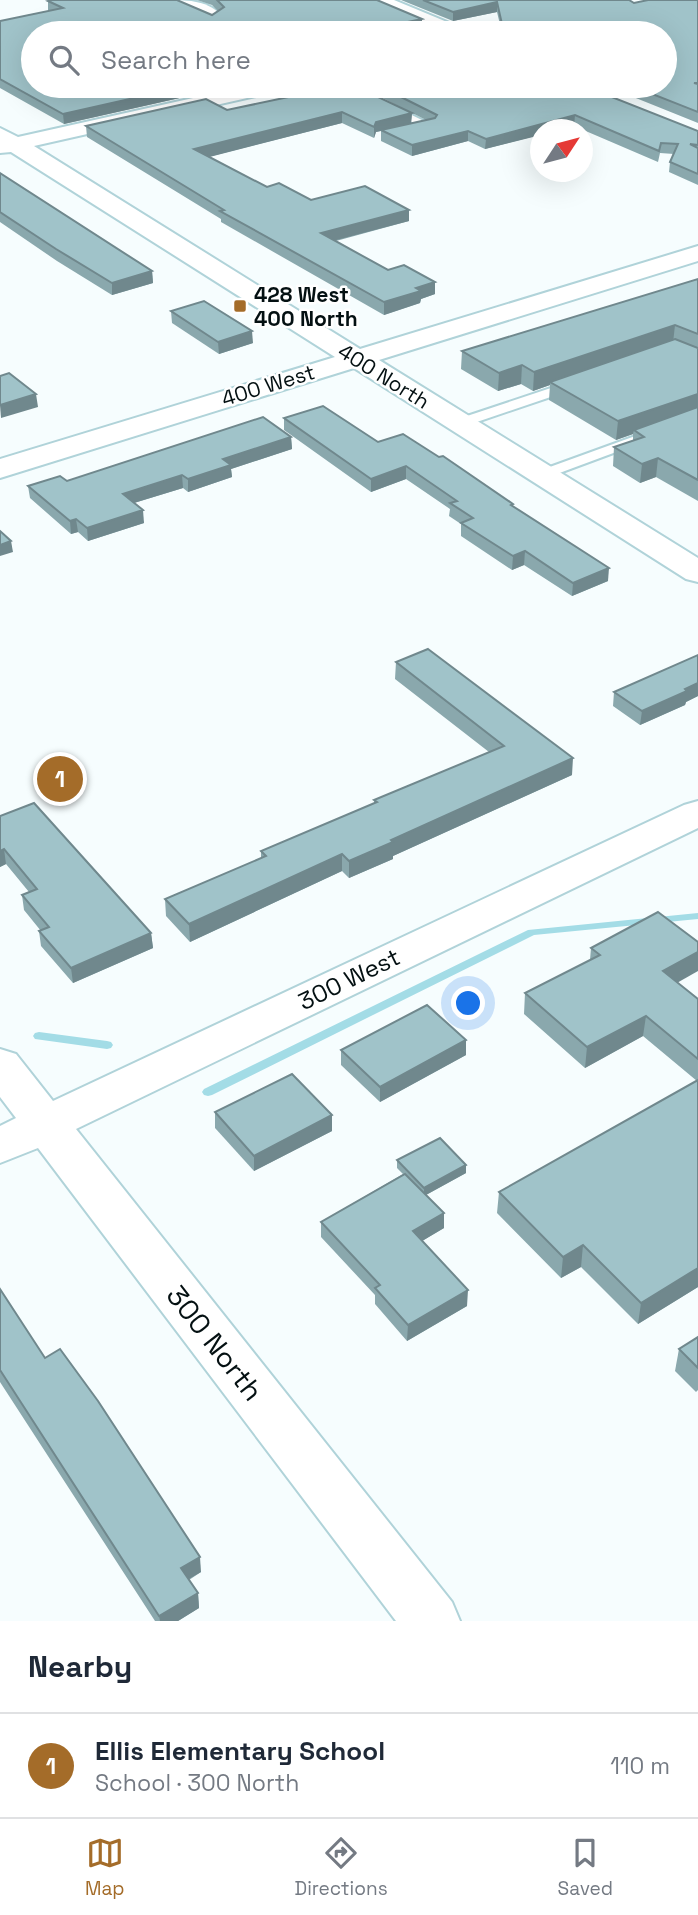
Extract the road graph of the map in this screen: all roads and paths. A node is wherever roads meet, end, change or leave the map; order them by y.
1 (178, 0) edge
2 (378, 0) edge
3 (213, 16) edge
4 (428, 21) edge
5 (216, 98) edge
6 (371, 98) edge
7 (405, 131) edge
8 (5, 142) edge
9 (698, 253) edge
10 (356, 358) junction
11 (587, 379) edge
12 (460, 423) junction
13 (646, 436) edge
14 (0, 469) edge
15 (541, 475) junction
16 (698, 572) edge
17 (698, 813) edge
18 (0, 1065) edge
19 (46, 1124) junction
20 (0, 1146) edge
21 (431, 1621) edge

1 - 3 street
2 - 4 street
5 - 8 street
6 - 7 lane
8 - 10 street, 400 North
9 - 10 street, 400 West
10 - 12 street, 400 North
10 - 14 street, 400 West
11 - 12 lane
12 - 15 street, 400 North
13 - 15 lane
15 - 16 street, 400 North
17 - 19 street, 300 West
18 - 19 street, 300 North
19 - 20 street, 300 West
19 - 21 street, 300 North

